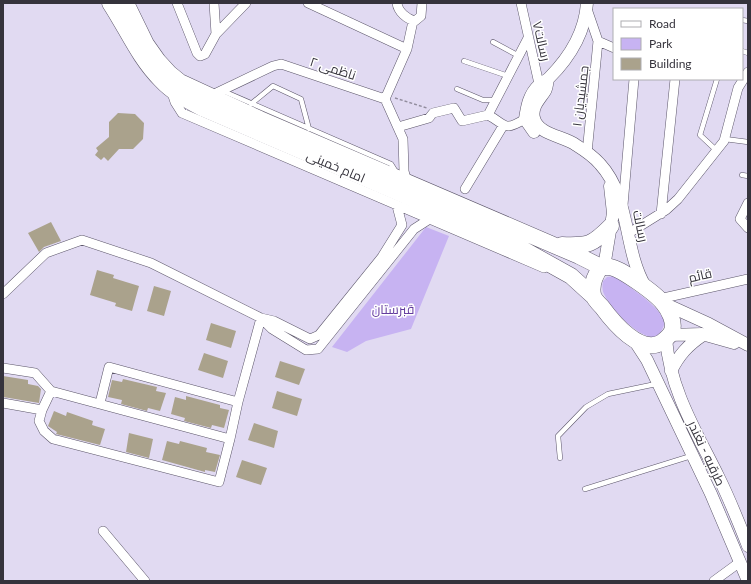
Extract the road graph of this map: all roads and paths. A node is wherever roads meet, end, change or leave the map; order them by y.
1 (110, 3) edge
2 (126, 3) edge
3 (177, 3) edge
4 (214, 3) edge
5 (246, 3) edge
6 (308, 3) edge
7 (397, 3) edge
8 (422, 3) edge
9 (521, 3) edge
10 (587, 6) edge
11 (413, 21) junction
12 (216, 34) junction
13 (528, 38) junction
14 (598, 41) junction
15 (493, 42) dead end
16 (613, 48) edge
17 (407, 49) junction
18 (519, 56) junction
19 (464, 61) dead end
20 (748, 72) edge
21 (508, 76) junction
22 (634, 80) edge
23 (675, 80) edge
24 (718, 80) edge
25 (544, 82) junction
26 (457, 89) dead end
27 (216, 94) junction
28 (385, 98) junction
29 (496, 100) junction
30 (251, 104) junction
31 (433, 113) junction
32 (488, 115) junction
33 (525, 118) junction
34 (398, 126) junction
35 (503, 126) junction
36 (309, 129) junction
37 (724, 139) junction
38 (748, 142) edge
39 (716, 150) junction
40 (584, 151) junction
41 (603, 168) junction
42 (742, 175) dead end
43 (748, 176) edge
44 (346, 177) junction
45 (405, 182) junction
46 (465, 189) dead end
47 (748, 203) edge
48 (397, 206) junction
49 (623, 207) junction
50 (661, 214) junction
51 (428, 220) junction
52 (402, 225) junction
53 (611, 226) junction
54 (748, 228) edge
55 (414, 229) junction
56 (629, 233) junction
57 (552, 244) junction
58 (602, 267) junction
59 (571, 276) junction
60 (748, 279) edge
61 (3, 294) edge
62 (593, 296) junction
63 (656, 297) junction
64 (261, 318) junction
65 (703, 335) junction
66 (668, 337) junction
67 (310, 339) junction
68 (634, 340) junction
69 (748, 346) edge
70 (312, 349) junction
71 (3, 368) edge
72 (671, 372) junction
73 (658, 383) junction
74 (51, 391) junction
75 (238, 402) junction
76 (100, 403) junction
77 (3, 404) edge
78 (42, 410) junction
79 (230, 439) junction
80 (693, 456) junction
81 (560, 458) dead end
82 (585, 489) dead end
83 (103, 531) dead end
84 (748, 546) edge
85 (740, 562) junction
86 (725, 578) edge
87 (145, 581) edge
88 (714, 581) edge
89 (748, 581) edge

1 - 44 highway, امام خمینی
2 - 27 highway, امام خمینی
3 - 12 street
4 - 12 street
5 - 12 street
6 - 17 street
7 - 11 street
8 - 11 street
9 - 13 street, رسالت۷
10 - 14 street
10 - 25 street, رسالت
11 - 17 street
13 - 18 street
13 - 25 street, رسالت۷
14 - 16 street
14 - 40 street, جمشیدیان ۱
15 - 18 lane
17 - 28 street
18 - 21 street
19 - 21 lane
20 - 37 street
21 - 29 street
22 - 49 street
23 - 50 street
24 - 39 lane
25 - 33 street, رسالت
25 - 40 street, رسالت
26 - 29 lane
27 - 28 street, ناظمی ۲
27 - 30 lane
27 - 45 highway, امام خمینی
28 - 31 path
28 - 34 street
29 - 32 street
30 - 36 lane
30 - 36 lane
31 - 32 street
31 - 34 street
32 - 35 street
33 - 35 street
33 - 40 street
34 - 45 street
35 - 46 street
36 - 45 lane
37 - 38 lane
37 - 39 street
39 - 50 street
40 - 41 street, رسالت
41 - 49 street, رسالت
41 - 53 street, رسالت
42 - 43 lane
44 - 48 street
44 - 59 highway, امام خمینی
45 - 57 highway, امام خمینی
47 - 54 street
48 - 51 street
48 - 52 street
49 - 56 street, رسالت
50 - 56 street
51 - 55 street
51 - 59 street
52 - 55 street
52 - 67 street
53 - 57 highway
53 - 58 street, رسالت
55 - 70 street
56 - 63 street, رسالت
57 - 58 highway, امام خمینی
58 - 62 highway
58 - 63 highway, امام خمینی
59 - 62 highway, امام خمینی
60 - 63 street, قائم
61 - 64 street
62 - 68 highway, امام خمینی
63 - 66 highway
63 - 69 street
64 - 67 street
64 - 70 street
64 - 75 street
65 - 66 street
65 - 69 street
65 - 72 street
66 - 68 highway
66 - 72 street
67 - 70 street
68 - 73 street, طرقبه - نغندر
71 - 74 street
72 - 84 street
73 - 80 street, طرقبه - نغندر
73 - 81 lane
74 - 76 street
74 - 78 street
75 - 76 street
75 - 79 street
76 - 79 street
77 - 78 street
78 - 79 street
80 - 82 lane
80 - 85 street, طرقبه - نغندر
83 - 87 street
85 - 86 street
85 - 89 street, طرقبه - نغندر
86 - 88 street

